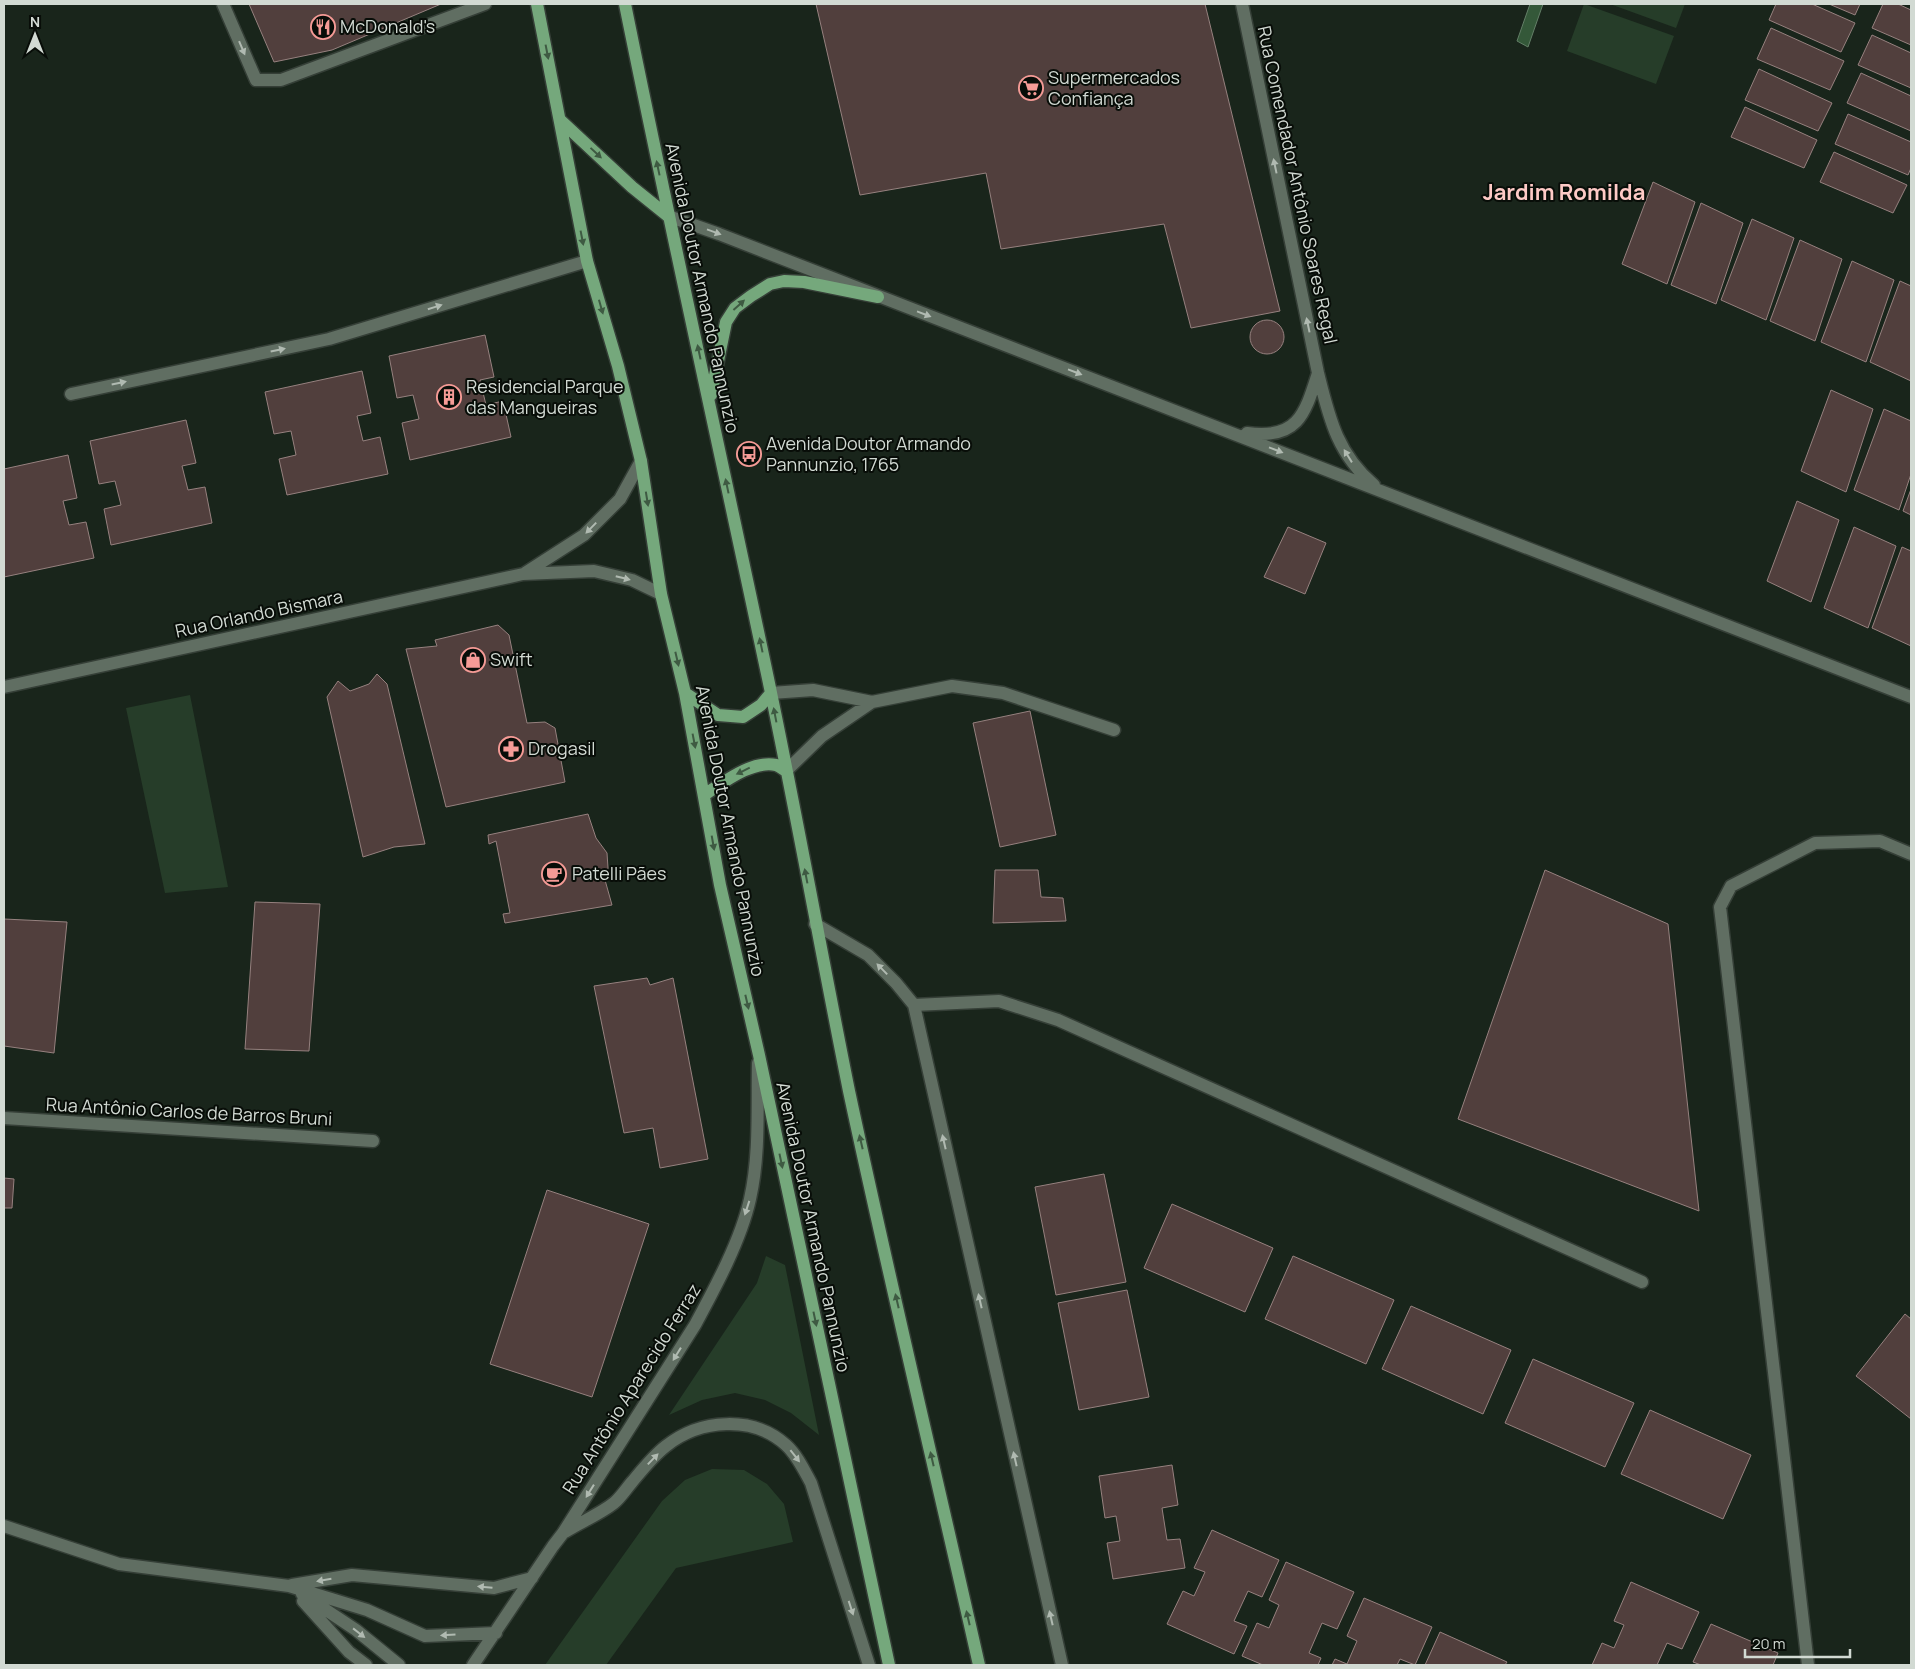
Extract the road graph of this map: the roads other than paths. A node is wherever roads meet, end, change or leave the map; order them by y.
1 (223, 4) edge
2 (485, 4) edge
3 (537, 4) edge
4 (625, 4) edge
5 (1242, 4) edge
6 (560, 120) junction
7 (668, 216) junction
8 (587, 261) junction
9 (878, 297) junction
10 (1318, 373) junction
11 (71, 394) dead end
12 (710, 400) junction
13 (1228, 431) junction
14 (642, 461) junction
15 (1381, 491) junction
16 (523, 574) junction
17 (661, 594) junction
18 (4, 687) edge
19 (685, 693) junction
20 (771, 693) junction
21 (1911, 697) edge
22 (872, 702) junction
23 (1114, 730) dead end
24 (786, 771) junction
25 (704, 795) junction
26 (1911, 854) edge
27 (815, 924) junction
28 (914, 1006) junction
29 (759, 1055) junction
30 (4, 1118) edge
31 (372, 1141) dead end
32 (1642, 1282) dead end
33 (4, 1526) edge
34 (563, 1533) junction
35 (532, 1578) junction
36 (289, 1586) junction
37 (496, 1632) junction
38 (366, 1665) edge
39 (399, 1665) edge
40 (473, 1665) edge
41 (869, 1665) edge
42 (889, 1665) edge
43 (979, 1665) edge
44 (1062, 1665) edge
45 (1808, 1665) edge

1 -> 2 street
3 -> 6 main road, Avenida Doutor Armando Pannunzio
7 -> 4 main road, Avenida Doutor Armando Pannunzio
10 -> 5 street, Rua Comendador Antônio Soares Regal
6 -> 7 main road
6 -> 8 main road, Avenida Doutor Armando Pannunzio
7 -> 9 street
12 -> 7 main road, Avenida Doutor Armando Pannunzio
11 -> 8 street
8 -> 14 main road, Avenida Doutor Armando Pannunzio
12 -> 9 main road
9 -> 13 street
10 - 13 street, Rua Comendador Antônio Soares Regal
15 -> 10 street, Rua Comendador Antônio Soares Regal
20 -> 12 main road, Avenida Doutor Armando Pannunzio
13 -> 15 street
14 -> 16 street, Rua Orlando Bismara
14 -> 17 main road, Avenida Doutor Armando Pannunzio
15 - 21 street
16 -> 17 street, Rua Orlando Bismara
16 - 18 street, Rua Orlando Bismara
17 -> 19 main road, Avenida Doutor Armando Pannunzio
19 - 20 main road
19 -> 25 main road, Avenida Doutor Armando Pannunzio
20 - 22 street
24 -> 20 main road, Avenida Doutor Armando Pannunzio
22 - 23 street
22 - 24 street
24 -> 25 main road
27 -> 24 main road, Avenida Doutor Armando Pannunzio
25 -> 29 main road, Avenida Doutor Armando Pannunzio
26 - 45 street
28 -> 27 street
43 -> 27 main road, Avenida Doutor Armando Pannunzio
28 - 32 street
44 -> 28 street
29 -> 34 street, Rua Antônio Aparecido Ferraz
29 -> 42 main road, Avenida Doutor Armando Pannunzio
30 - 31 street, Rua Antônio Carlos de Barros Bruni
33 - 36 street
34 - 35 street, Rua Antônio Aparecido Ferraz
34 -> 41 street, Rua Antônio Aparecido Ferraz
35 -> 36 street
35 - 37 street, Rua Antônio Aparecido Ferraz
37 -> 36 street
36 - 38 street
36 -> 39 street
37 - 40 street, Rua Antônio Aparecido Ferraz

